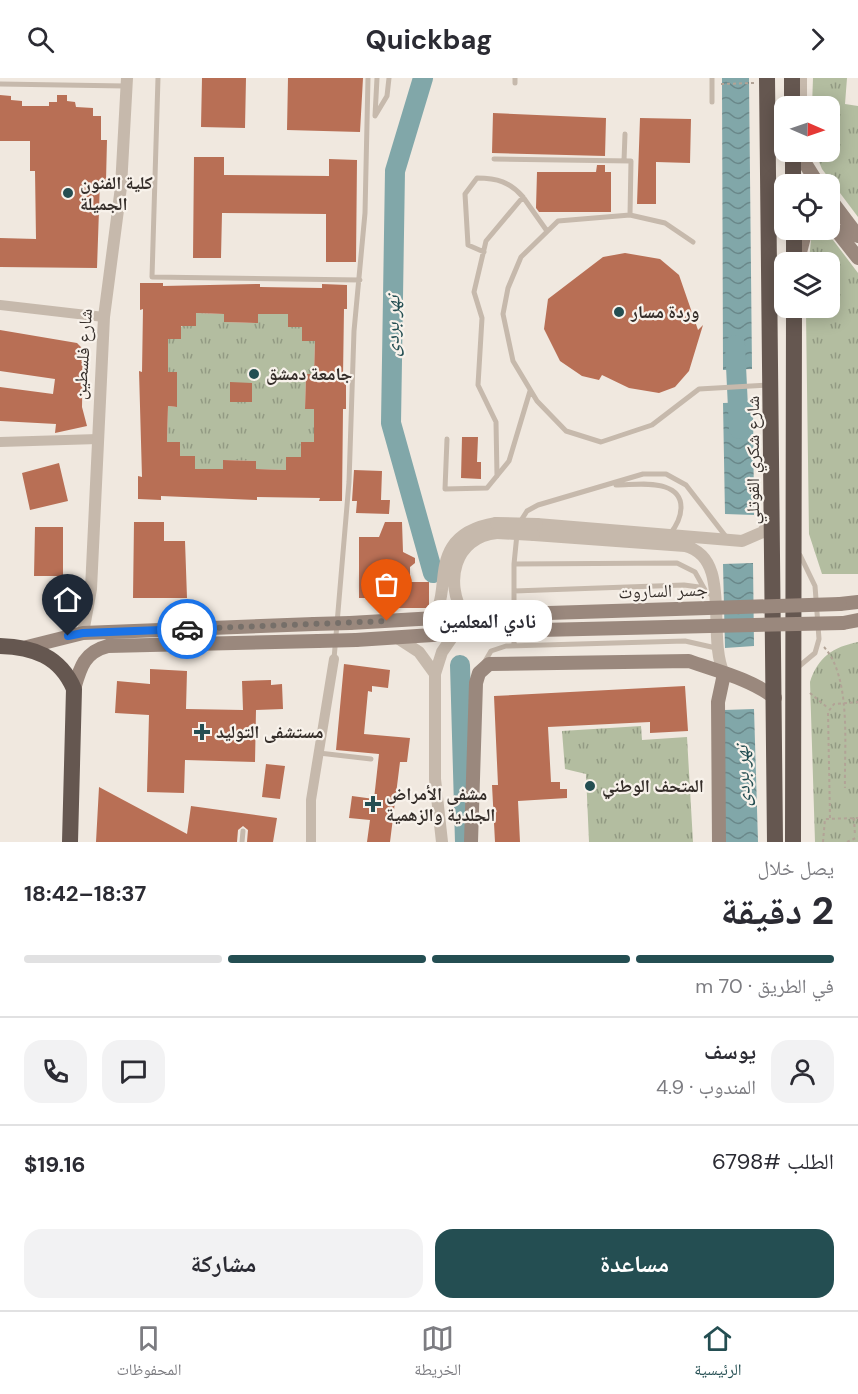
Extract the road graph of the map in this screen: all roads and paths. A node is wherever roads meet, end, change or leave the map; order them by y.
1 (158, 78) edge
2 (368, 78) edge
3 (376, 78) edge
4 (389, 78) edge
5 (792, 78) edge
6 (802, 78) edge
7 (767, 80) edge
8 (712, 81) edge
9 (127, 82) edge
10 (0, 84) edge
11 (792, 96) edge
12 (802, 96) edge
13 (712, 102) dead end
14 (625, 134) dead end
15 (494, 159) dead end
16 (624, 161) junction
17 (523, 197) junction
18 (840, 212) edge
19 (630, 214) junction
20 (547, 231) junction
21 (840, 235) edge
22 (858, 236) edge
23 (693, 242) dead end
24 (484, 252) junction
25 (858, 258) edge
26 (360, 280) junction
27 (0, 305) edge
28 (104, 317) junction
29 (795, 318) edge
30 (772, 384) junction
31 (530, 391) junction
32 (98, 439) junction
33 (447, 439) dead end
34 (0, 442) edge
35 (497, 476) junction
36 (612, 485) junction
37 (773, 511) junction
38 (496, 528) junction
39 (536, 530) junction
40 (669, 535) junction
41 (731, 541) junction
42 (794, 545) junction
43 (514, 564) junction
44 (514, 591) junction
45 (710, 594) junction
46 (858, 602) edge
47 (464, 615) junction
48 (427, 618) junction
49 (858, 621) edge
50 (83, 633) junction
51 (455, 633) junction
52 (396, 637) junction
53 (819, 644) junction
54 (0, 646) edge
55 (514, 646) junction
56 (27, 647) junction
57 (716, 648) junction
58 (334, 659) joint
59 (794, 671) junction
60 (479, 673) junction
61 (435, 674) junction
62 (724, 674) junction
63 (74, 689) junction
64 (810, 693) dead end
65 (775, 698) junction
66 (843, 702) junction
67 (858, 702) edge
68 (829, 709) junction
69 (319, 753) junction
70 (371, 759) dead end
71 (845, 788) dead end
72 (830, 818) junction
73 (856, 818) edge
74 (243, 831) dead end
75 (856, 837) edge
76 (70, 842) edge
77 (242, 842) edge
78 (311, 842) edge
79 (441, 842) edge
80 (471, 842) edge
81 (719, 842) edge
82 (775, 842) edge
83 (793, 842) edge
84 (823, 842) edge
85 (847, 842) edge

1 - 26 lane
2 - 26 lane
3 - 4 lane
5 - 11 highway
6 - 12 street
7 - 8 path
7 - 30 highway, شارع شكري القوتلي
8 - 13 lane
9 - 10 lane
9 - 28 street, شارع فلسطين
14 - 16 lane
15 - 16 lane
16 - 19 lane
17 - 20 lane
17 - 24 lane
17 - 24 lane
18 - 22 main road
19 - 20 lane
19 - 23 lane
20 - 31 lane
21 - 25 main road
24 - 35 lane
26 - 58 lane
27 - 28 street
28 - 32 street, شارع فلسطين
29 - 42 highway
30 - 31 lane
30 - 37 highway, شارع شكري القوتلي
31 - 35 lane
32 - 34 street
32 - 50 street, شارع فلسطين
33 - 35 lane
36 - 40 lane
36 - 41 lane
36 - 43 lane
37 - 41 street
37 - 65 highway, شارع شكري القوتلي
38 - 39 street, bridge
38 - 47 street
38 - 48 street
39 - 40 street
39 - 45 street
40 - 41 street
42 - 53 lane
42 - 59 highway
43 - 44 lane
43 - 45 lane
44 - 45 lane
44 - 55 lane
45 - 57 street
46 - 47 main road, جسر الساروت, bridge
47 - 48 main road, جسر الساروت
48 - 50 main road, جسر الساروت, bridge
49 - 51 main road, جسر الساروت, bridge
50 - 56 main road, جسر الساروت
51 - 52 main road, جسر الساروت
51 - 61 street
52 - 61 street
52 - 63 main road, جسر الساروت, bridge
53 - 59 lane
53 - 66 path
54 - 56 highway
55 - 57 lane
55 - 60 lane
56 - 63 highway
57 - 62 street
58 - 69 street
59 - 83 highway
60 - 62 main road
60 - 80 main road
61 - 79 street
62 - 65 main road
62 - 81 main road
63 - 76 highway
64 - 68 path
65 - 82 highway, شارع شكري القوتلي
66 - 67 path
66 - 68 path
66 - 71 path
68 - 72 path
69 - 70 lane
69 - 78 street
72 - 73 path
72 - 84 path
73 - 75 path
74 - 77 lane
75 - 85 path

